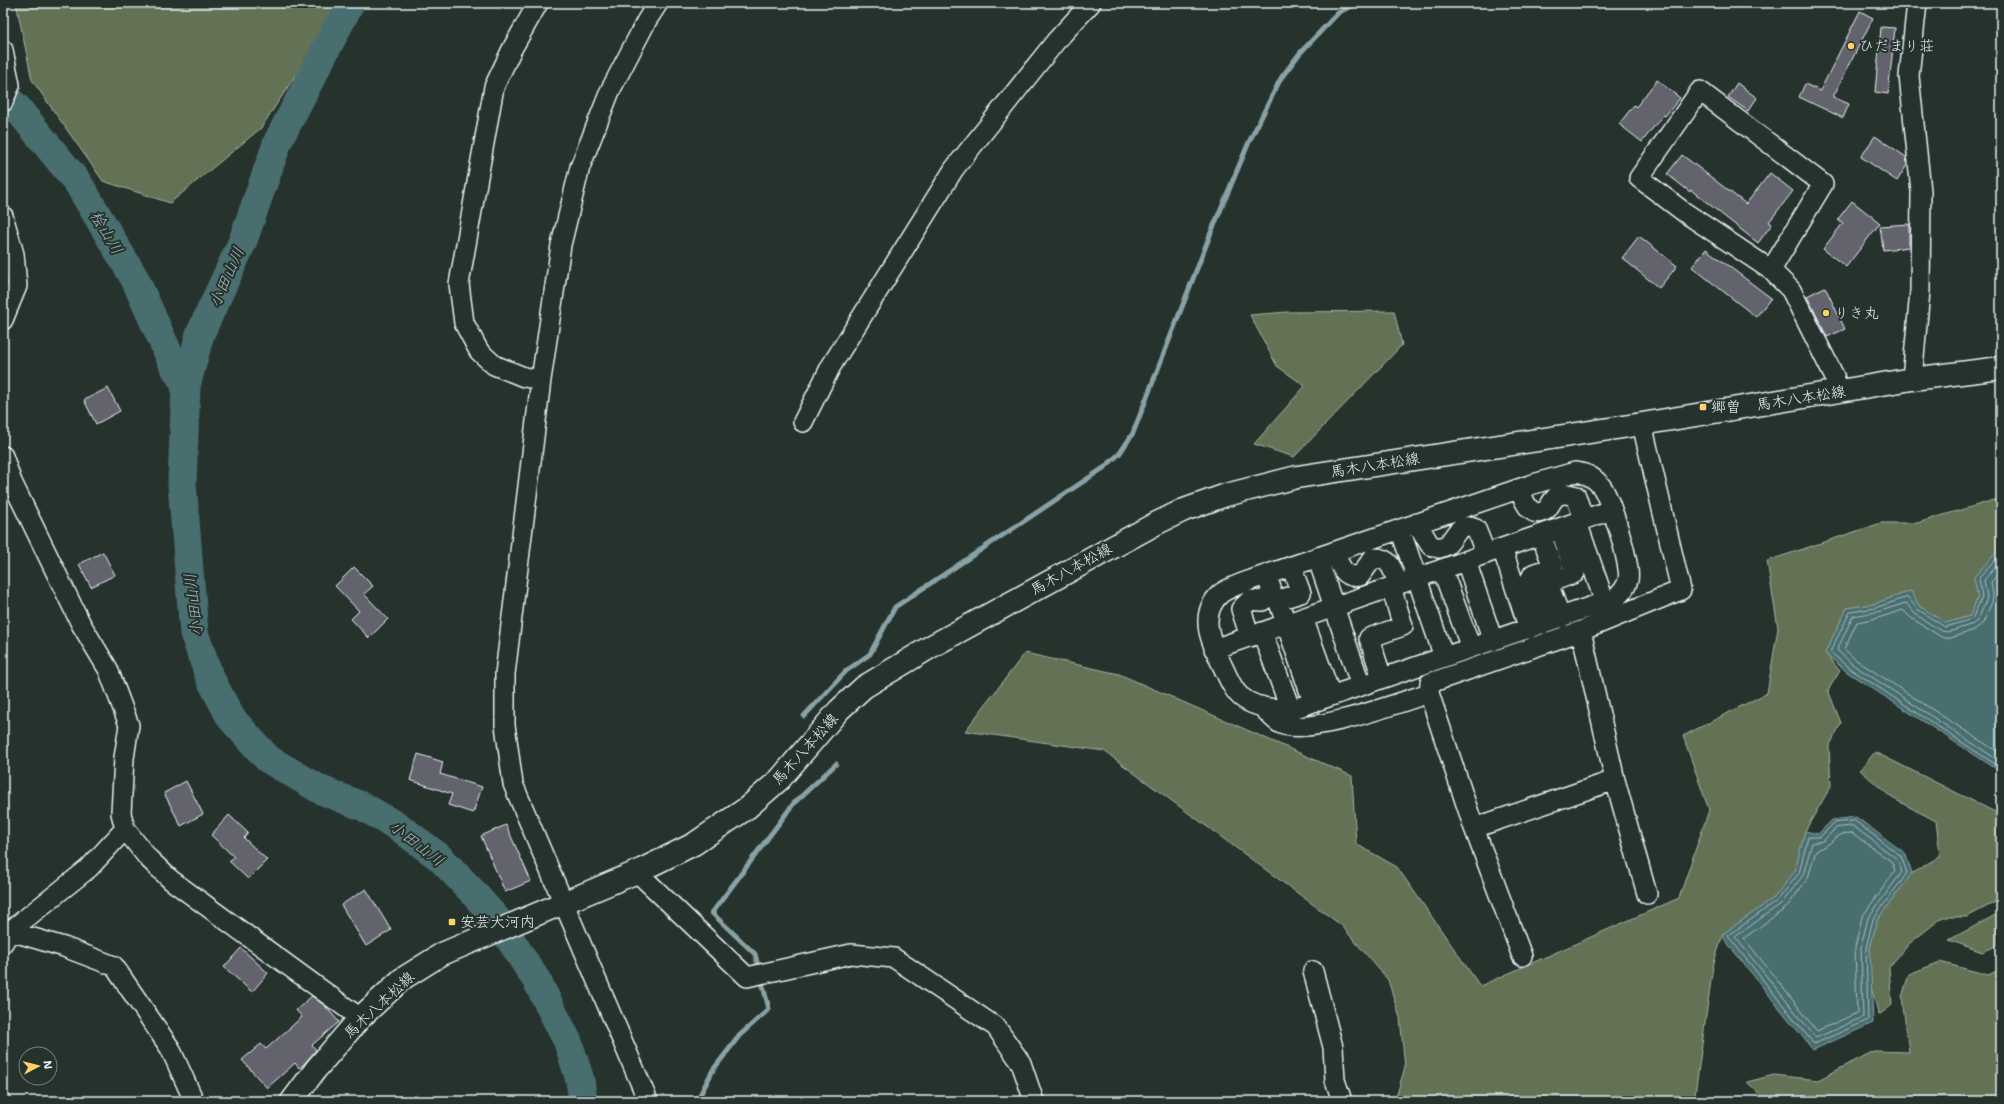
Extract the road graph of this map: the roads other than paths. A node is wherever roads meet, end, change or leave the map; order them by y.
1 (538, 3) edge
2 (658, 3) edge
3 (1091, 3) edge
4 (1916, 3) edge
5 (3, 50) edge
6 (3, 102) edge
7 (3, 216) edge
8 (1771, 270) junction
9 (3, 320) edge
10 (2001, 368) edge
11 (1912, 379) junction
12 (541, 380) junction
13 (1839, 392) junction
14 (803, 422) dead end
15 (1642, 424) junction
16 (3, 456) edge
17 (1519, 489) junction
18 (1611, 510) junction
19 (1574, 523) junction
20 (1409, 526) junction
21 (1542, 535) junction
22 (1494, 551) junction
23 (1326, 554) junction
24 (1466, 561) junction
25 (1291, 566) junction
26 (1442, 569) junction
27 (1266, 575) junction
28 (1417, 578) junction
29 (1394, 586) junction
30 (1605, 603) junction
31 (1334, 607) junction
32 (1560, 618) junction
33 (1295, 621) junction
34 (1536, 626) junction
35 (1581, 631) junction
36 (1256, 634) junction
37 (1493, 641) junction
38 (1471, 648) junction
39 (1214, 649) junction
40 (1444, 657) junction
41 (1382, 678) junction
42 (1361, 686) junction
43 (1429, 693) junction
44 (1331, 696) junction
45 (1313, 702) junction
46 (1261, 705) junction
47 (1290, 708) junction
48 (1616, 780) junction
49 (1474, 828) junction
50 (125, 830) junction
51 (637, 872) junction
52 (1647, 894) dead end
53 (564, 901) junction
54 (7, 937) edge
55 (1522, 956) dead end
56 (1313, 971) dead end
57 (360, 1018) junction
58 (194, 1101) edge
59 (292, 1101) edge
60 (648, 1101) edge
61 (1034, 1101) edge
62 (1342, 1101) edge

1 - 12 street
2 - 12 street
3 - 14 street
4 - 11 street
5 - 6 street
7 - 9 street
8 - 8 street
8 - 13 street
10 - 11 main road, 馬木八本松線
11 - 13 main road, 馬木八本松線
12 - 53 street
13 - 15 main road, 馬木八本松線
15 - 35 street
15 - 51 main road, 馬木八本松線
16 - 50 street
17 - 18 street
17 - 19 street
17 - 20 street
18 - 19 street
18 - 30 street
19 - 21 street
19 - 30 street
19 - 32 street
20 - 22 street
20 - 23 street
20 - 28 street
21 - 22 street
21 - 34 street
22 - 24 street
22 - 34 street
23 - 25 street
23 - 29 street
23 - 31 street
24 - 26 street
24 - 37 street
25 - 27 street
25 - 33 street
26 - 28 street
26 - 38 street
27 - 36 street
27 - 39 street
28 - 29 street
28 - 40 street
29 - 31 street
29 - 41 street
30 - 32 street
31 - 33 street
31 - 42 street
32 - 34 street
33 - 36 street
33 - 44 street
33 - 45 street
34 - 37 street
35 - 43 street
35 - 48 street
36 - 39 street
36 - 47 street
37 - 38 street
38 - 40 street
39 - 46 street
40 - 41 street
41 - 42 street
42 - 44 street
43 - 46 street
43 - 49 street
44 - 45 street
45 - 47 street
46 - 47 street
48 - 49 street
48 - 52 street
49 - 55 street
50 - 54 street
50 - 57 street
51 - 53 main road, 馬木八本松線
51 - 61 street
53 - 57 main road, 馬木八本松線
53 - 60 street
54 - 58 street
56 - 62 street
57 - 59 main road, 馬木八本松線

